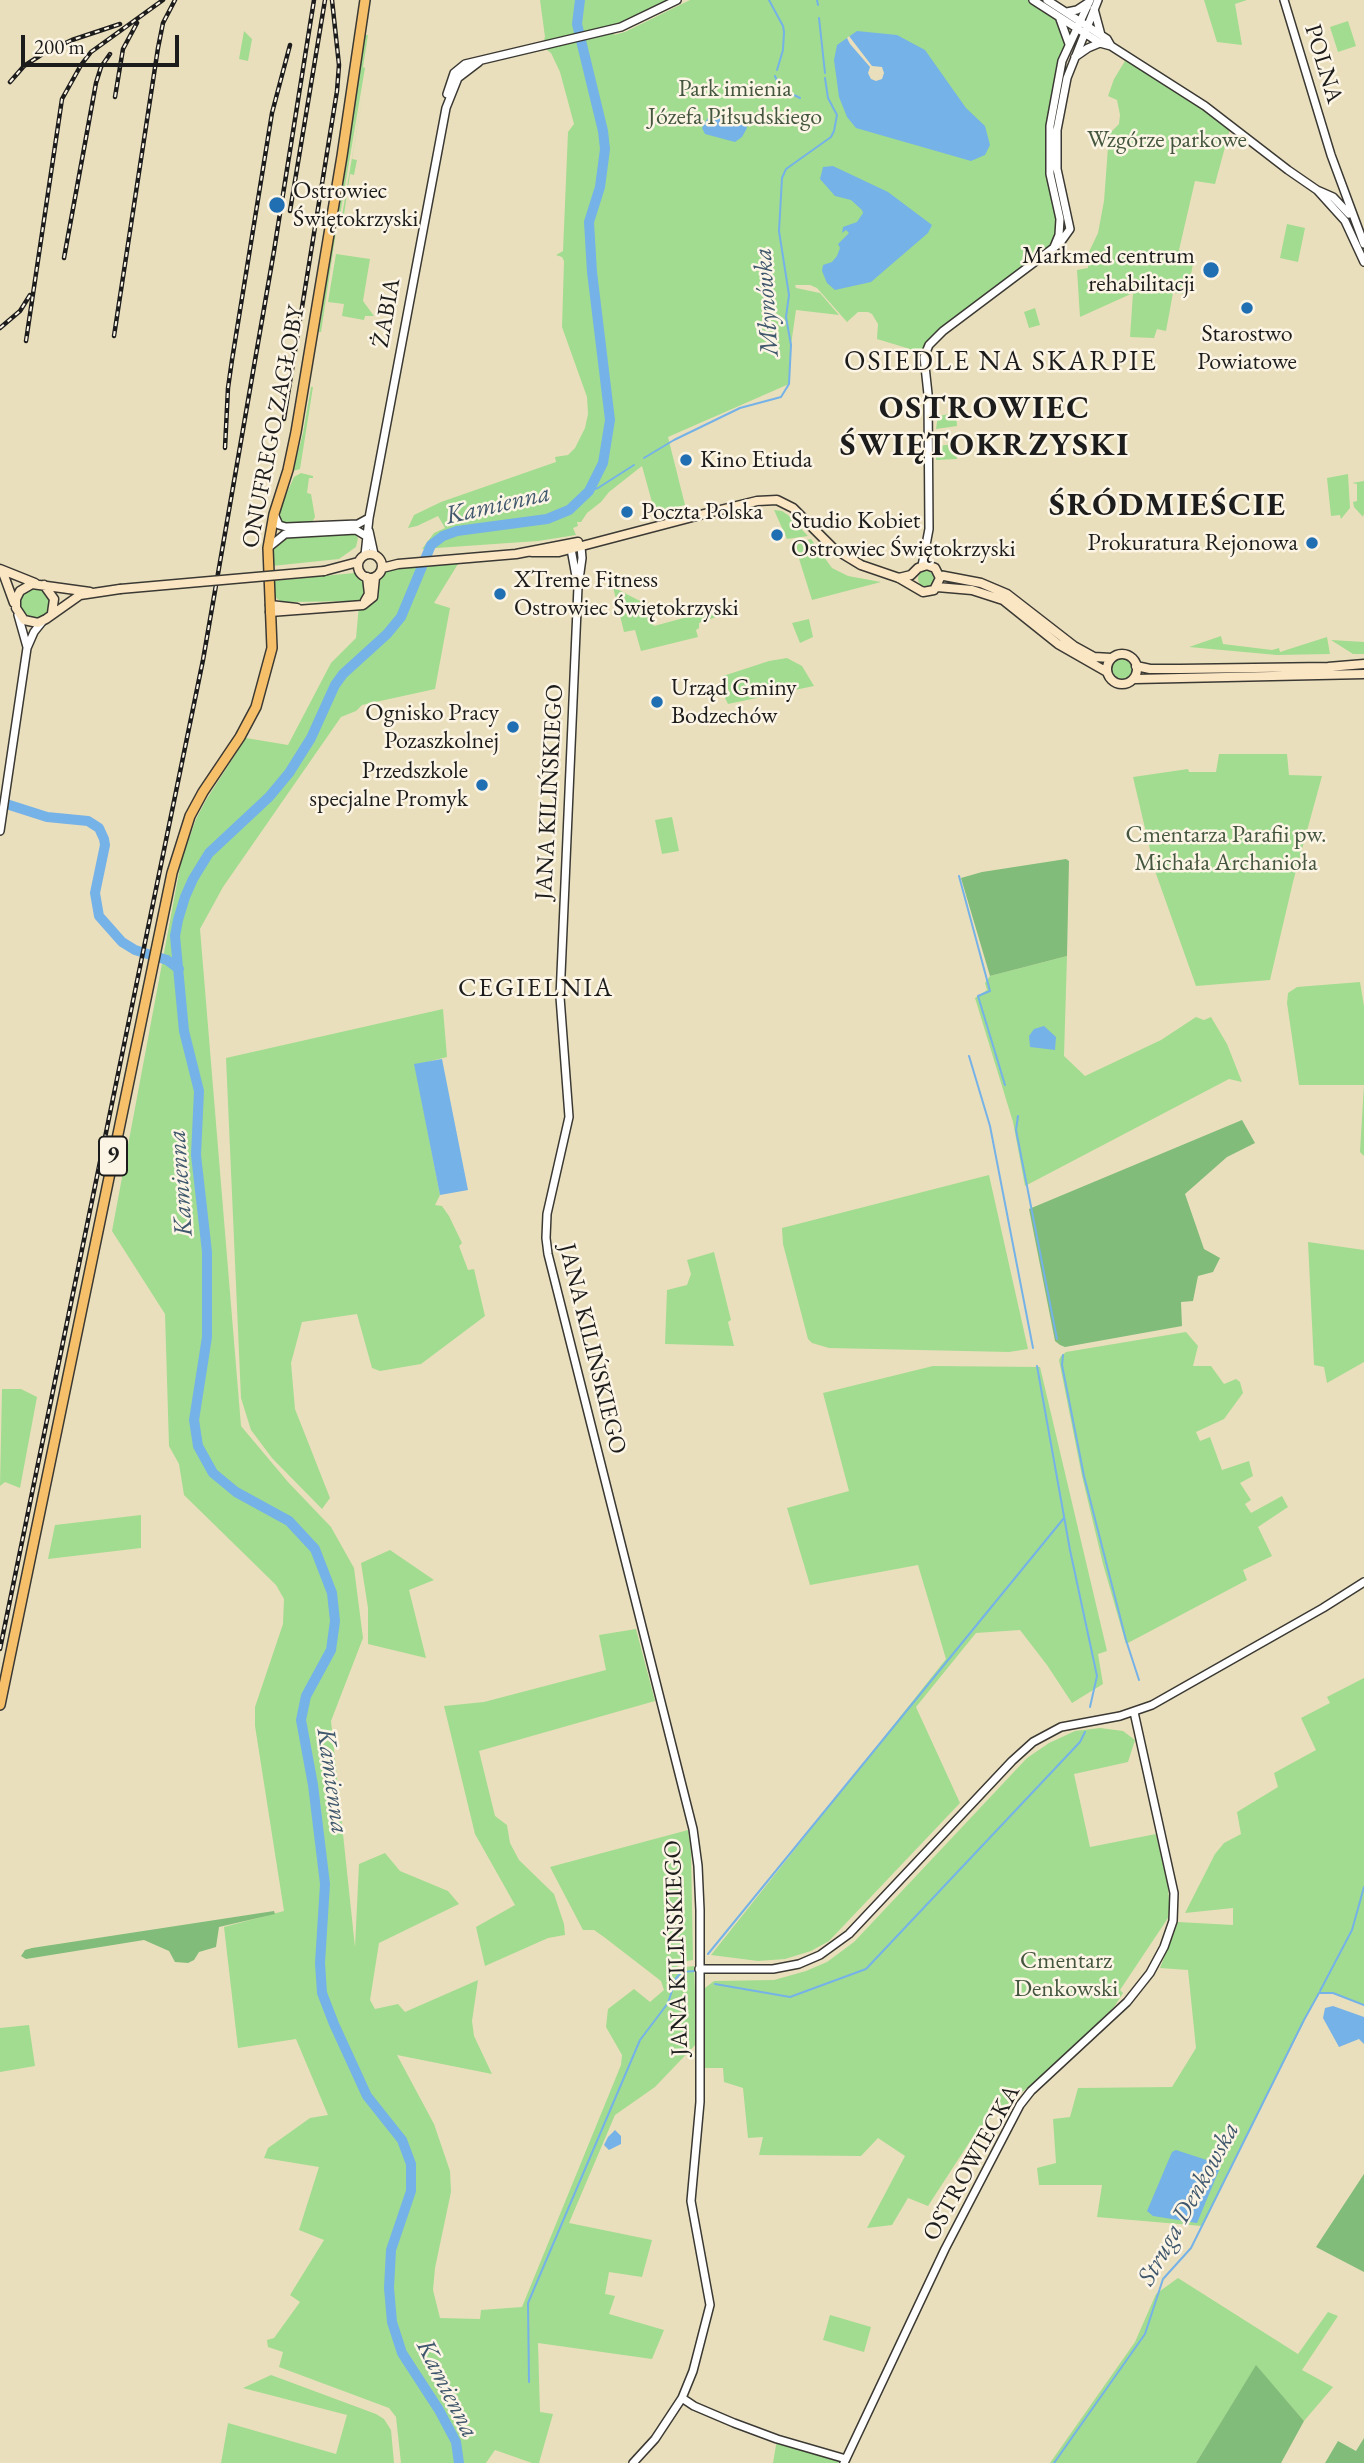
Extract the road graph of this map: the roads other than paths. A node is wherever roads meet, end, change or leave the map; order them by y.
1 (365, 0) edge
2 (677, 0) edge
3 (1033, 0) edge
4 (1284, 0) edge
5 (1046, 3) edge
6 (1093, 3) edge
7 (1064, 15) junction
8 (1083, 27) junction
9 (1101, 39) junction
10 (1069, 44) junction
11 (1074, 58) junction
12 (1339, 179) junction
13 (1344, 192) junction
14 (1334, 200) junction
15 (1353, 219) junction
16 (1362, 236) edge
17 (1364, 244) edge
18 (1054, 247) junction
19 (1364, 262) edge
20 (274, 514) junction
21 (369, 521) junction
22 (272, 526) junction
23 (285, 534) junction
24 (366, 536) junction
25 (576, 546) junction
26 (268, 548) junction
27 (375, 559) junction
28 (927, 566) junction
29 (359, 567) junction
30 (1, 569) edge
31 (914, 572) junction
32 (939, 575) junction
33 (371, 577) junction
34 (899, 578) junction
35 (41, 585) junction
36 (914, 585) junction
37 (937, 587) junction
38 (90, 592) junction
39 (270, 608) junction
40 (17, 609) junction
41 (50, 615) junction
42 (42, 621) junction
43 (27, 648) junction
44 (1111, 658) junction
45 (1364, 664) edge
46 (1136, 666) junction
47 (1107, 672) junction
48 (1364, 674) edge
49 (1136, 678) junction
50 (0, 831) edge
51 (1364, 1582) edge
52 (0, 1705) edge
53 (1133, 1712) junction
54 (699, 1969) junction
55 (682, 2398) junction
56 (845, 2461) edge
57 (633, 2463) edge

1 - 20 main road, ONUFREGO ZAGŁOBY / 9
2 - 21 street, ŻABIA
3 - 5 street
4 - 12 street, POLNA
5 - 7 street
6 - 7 street
6 - 8 street
6 - 9 street
7 - 8 street
7 - 10 street
8 - 9 street
8 - 10 street
8 - 11 street
9 - 11 street
9 - 14 street
10 - 18 street
11 - 18 street
12 - 13 street, POLNA
12 - 14 street
13 - 14 street
13 - 15 street, POLNA
14 - 15 street
14 - 19 street
15 - 16 street, POLNA
16 - 17 street, POLNA
18 - 28 street
20 - 21 street
20 - 22 main road, ONUFREGO ZAGŁOBY / 9
21 - 24 street, ŻABIA
21 - 27 street, ŻABIA
22 - 23 street
22 - 26 main road, ONUFREGO ZAGŁOBY / 9
23 - 24 street
23 - 26 street
24 - 27 street, ŻABIA
25 - 27 main road
25 - 34 main road
25 - 54 street, JANA KILIŃSKIEGO
26 - 39 main road, ONUFREGO ZAGŁOBY / 9
27 - 29 main road
27 - 33 main road
28 - 31 main road
28 - 32 main road
29 - 33 main road
29 - 38 main road, bridge
30 - 35 main road
30 - 40 main road
31 - 34 main road
31 - 36 main road
32 - 37 main road
32 - 44 main road
33 - 39 main road
34 - 36 main road
35 - 38 main road
35 - 40 main road
35 - 41 main road
36 - 37 main road
37 - 47 main road
38 - 41 main road
39 - 52 main road, 9
40 - 42 main road
40 - 43 street
41 - 42 main road
42 - 43 street
43 - 50 street
44 - 46 main road
44 - 47 main road
45 - 46 main road
46 - 49 main road
47 - 49 main road
48 - 49 main road
51 - 53 street
53 - 54 street
53 - 56 street, OSTROWIECKA
54 - 55 street, JANA KILIŃSKIEGO
55 - 56 street
55 - 57 street

